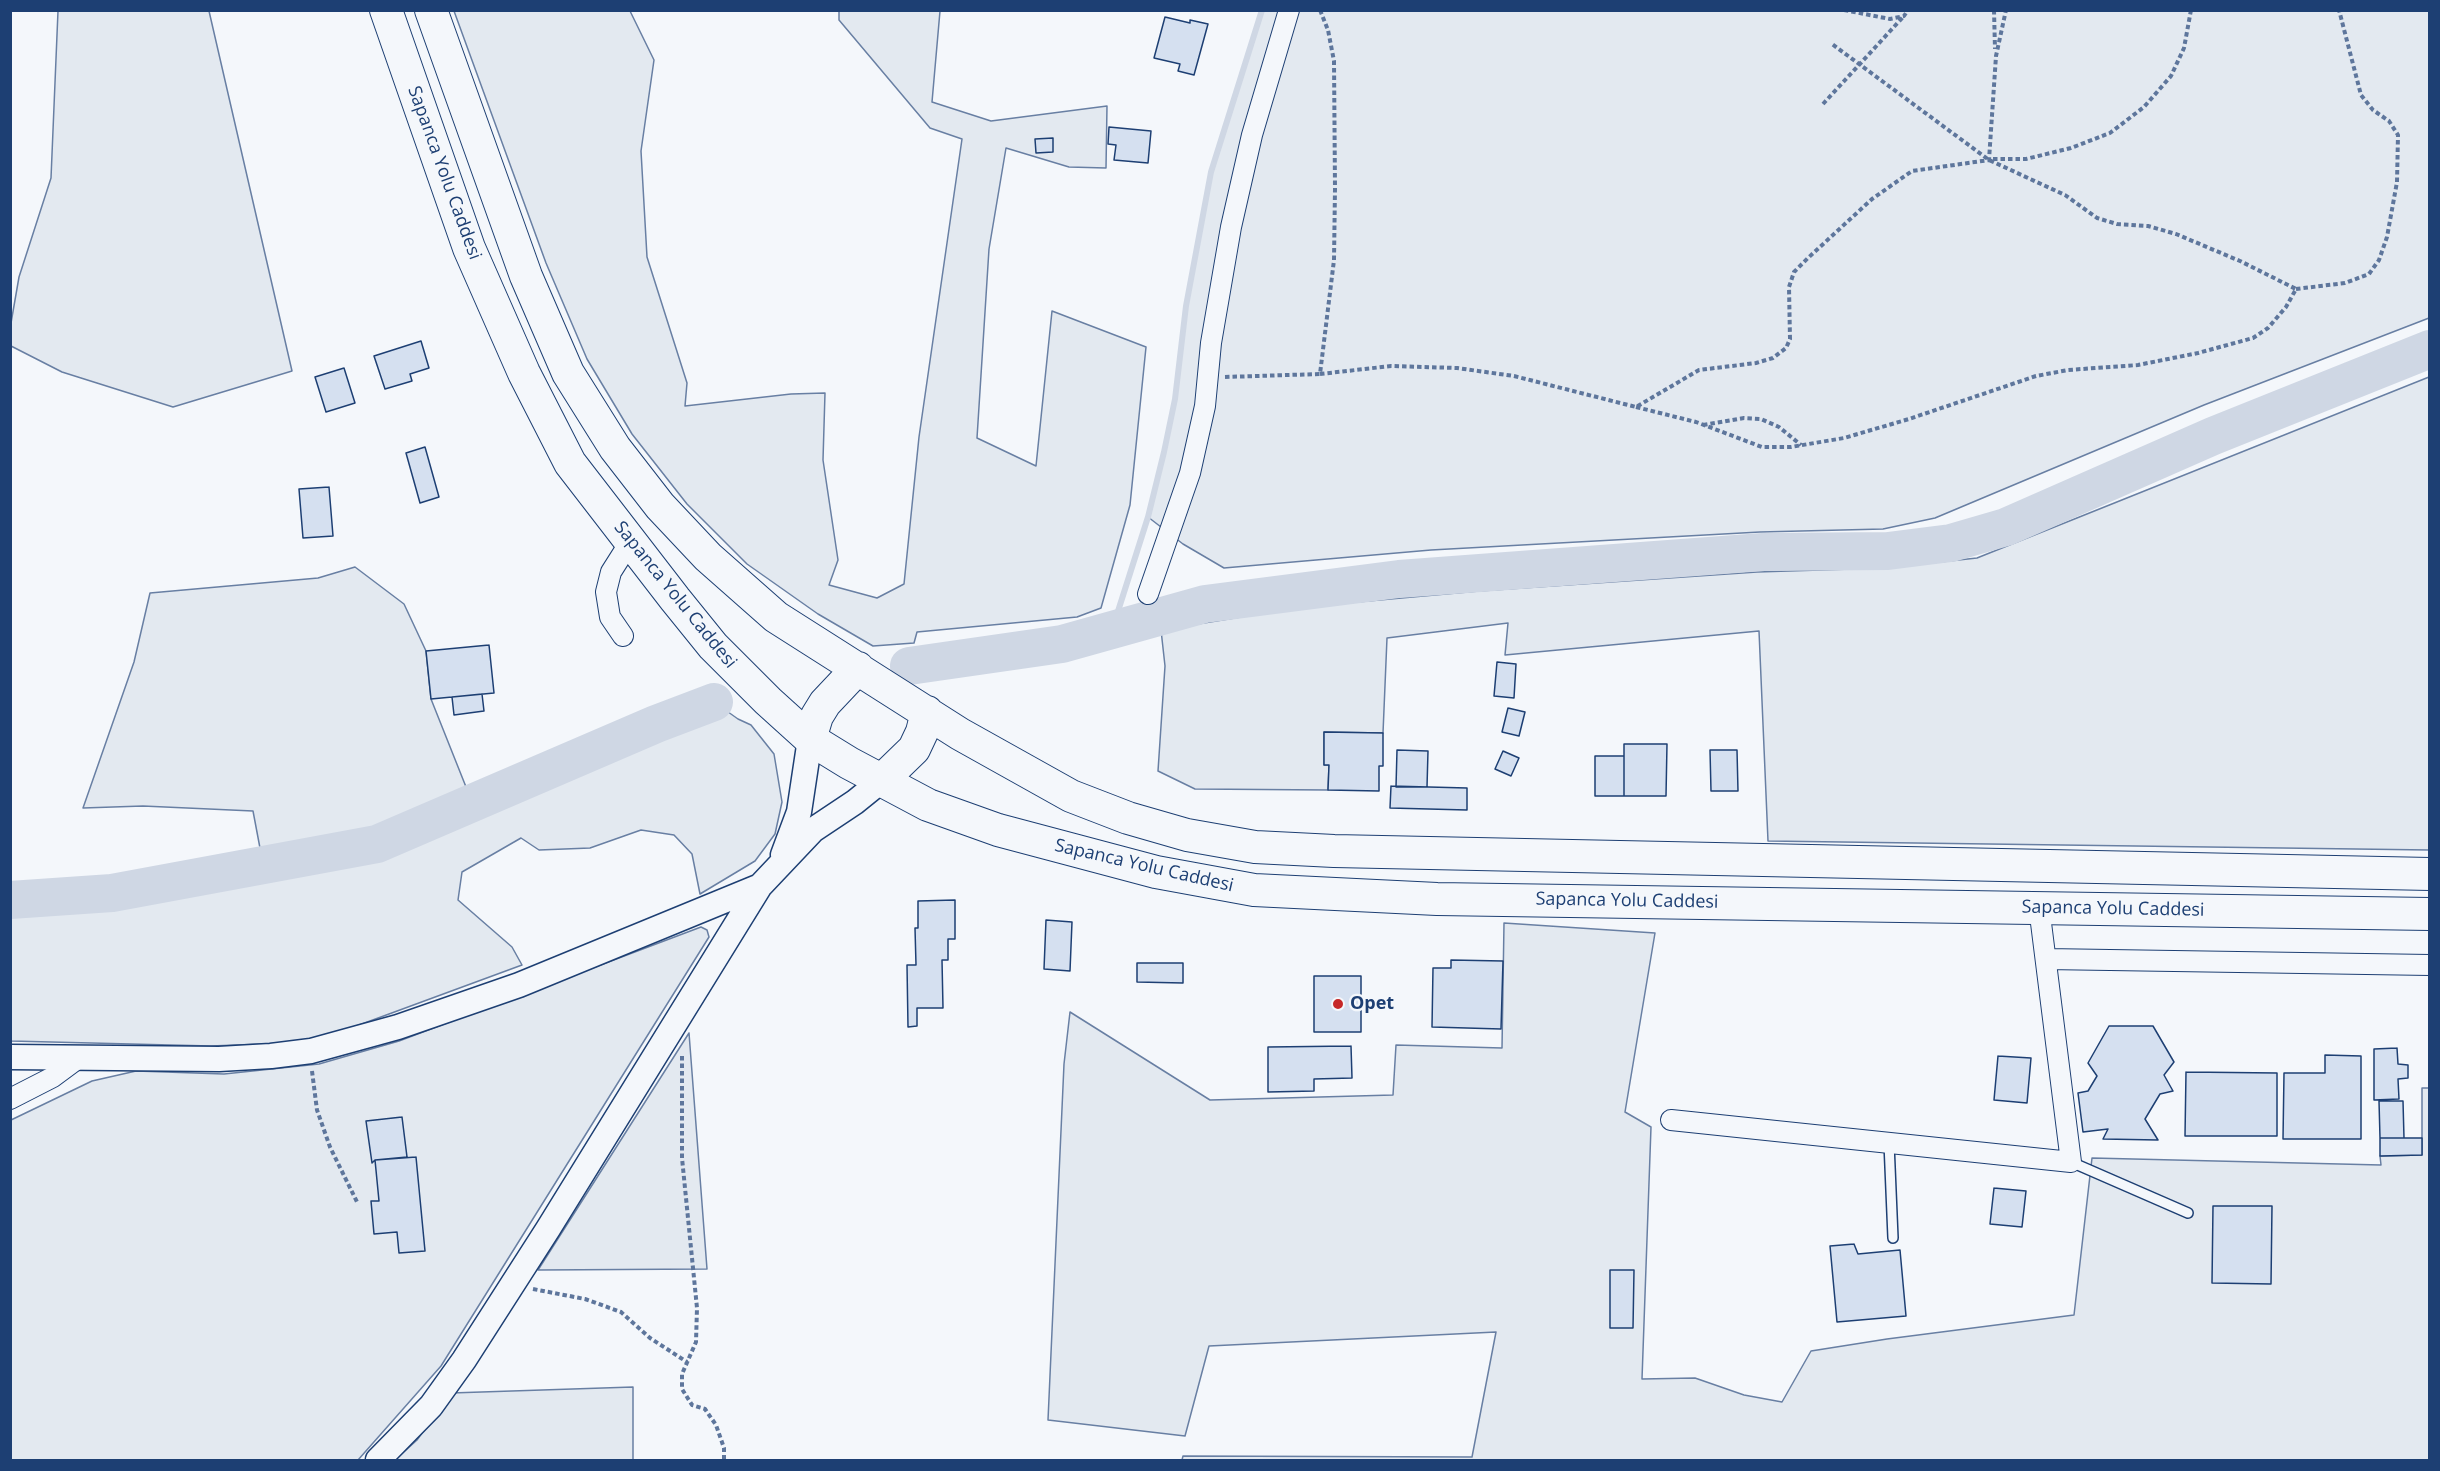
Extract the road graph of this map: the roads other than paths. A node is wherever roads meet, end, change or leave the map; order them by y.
1 (386, 10) edge
2 (431, 10) edge
3 (1289, 10) edge
4 (630, 542) junction
5 (1148, 594) dead end
6 (623, 636) dead end
7 (858, 668) junction
8 (927, 712) junction
9 (810, 739) junction
10 (881, 781) junction
11 (780, 863) junction
12 (2430, 874) edge
13 (760, 886) junction
14 (2039, 907) junction
15 (2430, 914) edge
16 (2046, 959) junction
17 (2430, 965) edge
18 (10, 1057) edge
19 (80, 1057) junction
20 (10, 1099) edge
21 (1671, 1120) dead end
22 (1889, 1143) junction
23 (2071, 1162) junction
24 (2188, 1213) dead end
25 (1893, 1238) dead end
26 (378, 1461) edge

1 - 4 highway, Sapanca Yolu Caddesi
2 - 7 highway
3 - 5 street
4 - 6 street
4 - 9 highway, Sapanca Yolu Caddesi
7 - 8 highway
7 - 9 highway
8 - 10 highway
8 - 12 highway
9 - 10 highway, Sapanca Yolu Caddesi
9 - 11 street
10 - 11 street
10 - 14 highway, Sapanca Yolu Caddesi
11 - 13 street
13 - 19 street
13 - 26 street
14 - 15 highway, Sapanca Yolu Caddesi
14 - 16 street
16 - 17 street
16 - 23 street
18 - 19 street
19 - 20 street
21 - 22 street
22 - 23 street
22 - 25 lane
23 - 24 lane

